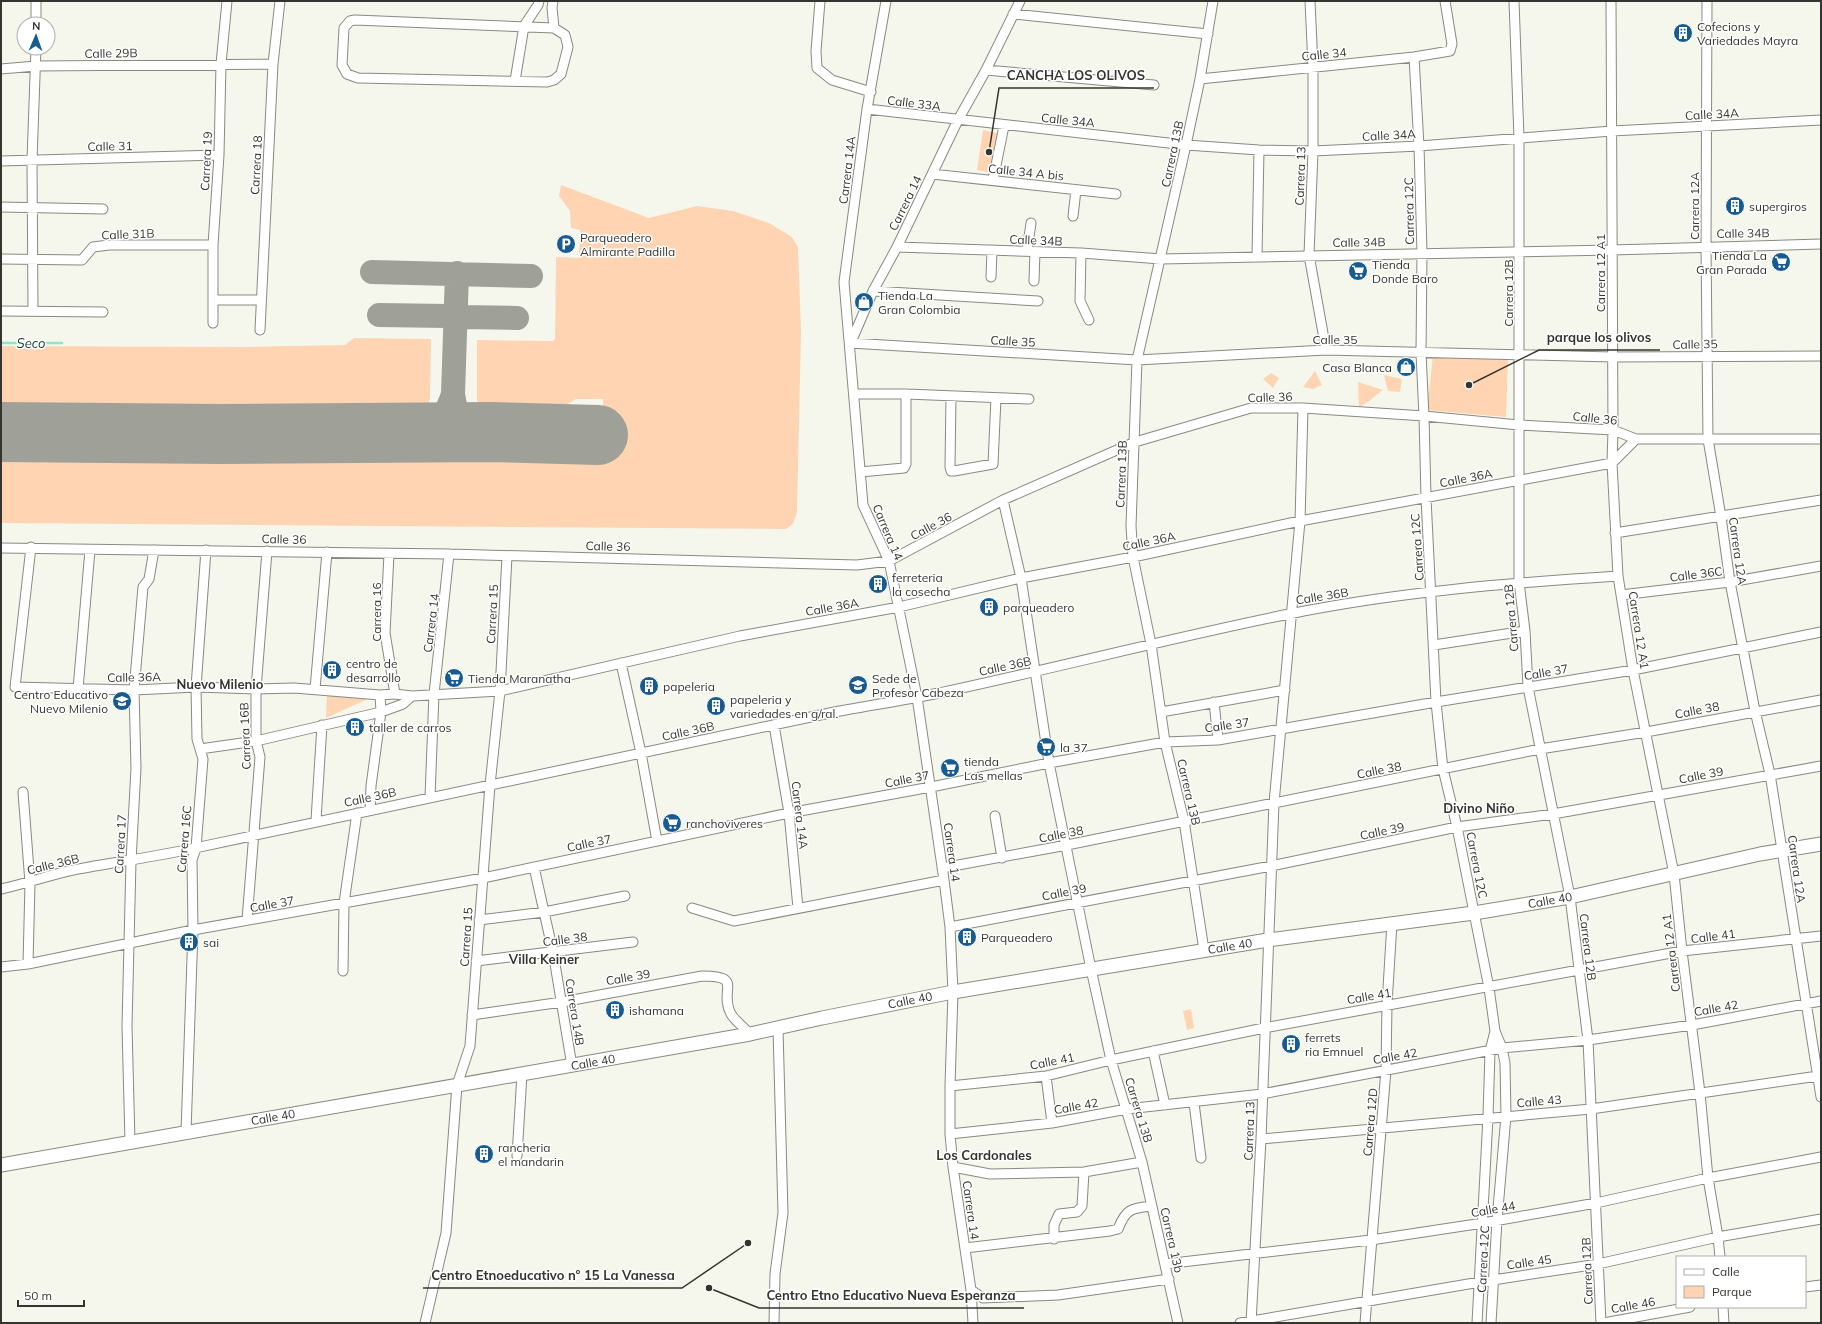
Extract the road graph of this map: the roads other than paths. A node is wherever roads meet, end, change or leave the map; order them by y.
1 (36, 1) edge
2 (227, 1) edge
3 (280, 1) edge
4 (539, 1) edge
5 (553, 1) edge
6 (820, 1) edge
7 (886, 1) edge
8 (1020, 1) edge
9 (1213, 1) edge
10 (1310, 1) edge
11 (1445, 1) edge
12 (1514, 1) edge
13 (1611, 1) edge
14 (1707, 1) edge
15 (1013, 14) junction
16 (36, 16) edge
17 (524, 26) junction
18 (554, 28) junction
19 (1208, 34) junction
20 (36, 56) edge
21 (1414, 57) junction
22 (221, 64) junction
23 (273, 64) junction
24 (36, 66) junction
25 (1313, 68) junction
26 (1, 69) edge
27 (986, 70) junction
28 (1200, 79) junction
29 (515, 81) junction
30 (1154, 85) dead end
31 (870, 92) junction
32 (867, 110) junction
33 (958, 120) junction
34 (1821, 120) edge
35 (1004, 126) junction
36 (1707, 127) junction
37 (1612, 131) junction
38 (1519, 138) junction
39 (1186, 145) junction
40 (1419, 146) junction
41 (1259, 150) junction
42 (1313, 151) junction
43 (219, 156) junction
44 (32, 160) junction
45 (1, 161) edge
46 (932, 174) junction
47 (993, 180) junction
48 (1076, 190) junction
49 (1116, 194) dead end
50 (1, 207) edge
51 (33, 208) junction
52 (102, 209) dead end
53 (1073, 216) dead end
54 (1031, 223) dead end
55 (1821, 244) edge
56 (213, 245) junction
57 (1706, 246) junction
58 (897, 247) junction
59 (992, 250) junction
60 (1612, 250) junction
61 (1031, 251) junction
62 (1520, 252) junction
63 (1081, 253) junction
64 (1422, 253) junction
65 (1309, 255) junction
66 (1257, 256) junction
67 (1, 259) edge
68 (33, 259) junction
69 (1161, 259) junction
70 (991, 277) dead end
71 (1034, 281) dead end
72 (873, 291) junction
73 (213, 300) junction
74 (261, 300) junction
75 (1038, 301) dead end
76 (1, 310) edge
77 (33, 310) junction
78 (103, 312) dead end
79 (1089, 320) dead end
80 (213, 323) dead end
81 (260, 330) dead end
82 (850, 343) junction
83 (1326, 350) junction
84 (1421, 353) junction
85 (1708, 355) junction
86 (1520, 356) junction
87 (1821, 356) edge
88 (1612, 357) junction
89 (1137, 360) junction
90 (855, 394) junction
91 (906, 394) junction
92 (951, 396) junction
93 (996, 398) junction
94 (1029, 399) dead end
95 (1303, 408) junction
96 (1424, 416) junction
97 (1519, 425) junction
98 (1613, 430) junction
99 (1708, 438) junction
100 (1636, 439) junction
101 (1821, 439) edge
102 (1135, 442) junction
103 (1612, 463) junction
104 (860, 472) junction
105 (1520, 479) junction
106 (1426, 498) junction
107 (1003, 500) junction
108 (1821, 500) edge
109 (1722, 517) junction
110 (1300, 521) junction
111 (1615, 533) junction
112 (31, 547) junction
113 (1, 548) edge
114 (90, 550) junction
115 (154, 550) junction
116 (206, 550) junction
117 (268, 551) junction
118 (327, 552) junction
119 (389, 554) junction
120 (450, 554) junction
121 (507, 556) junction
122 (1133, 557) junction
123 (889, 561) junction
124 (1821, 566) edge
125 (1618, 576) junction
126 (1021, 578) junction
127 (1519, 582) junction
128 (1730, 582) junction
129 (1431, 591) junction
130 (1621, 595) junction
131 (899, 607) junction
132 (1293, 613) junction
133 (1525, 631) junction
134 (1821, 632) edge
135 (1151, 644) junction
136 (1434, 645) junction
137 (1742, 648) junction
138 (621, 663) junction
139 (1633, 670) junction
140 (1035, 672) junction
141 (196, 687) junction
142 (1528, 687) junction
143 (78, 689) junction
144 (256, 689) junction
145 (315, 689) junction
146 (134, 690) junction
147 (1285, 690) junction
148 (500, 691) junction
149 (395, 694) junction
150 (434, 694) junction
151 (380, 695) junction
152 (412, 696) junction
153 (917, 697) junction
154 (1821, 700) edge
155 (1214, 702) junction
156 (1436, 702) junction
157 (1755, 711) junction
158 (381, 712) junction
159 (1161, 712) junction
160 (322, 725) junction
161 (774, 725) junction
162 (1281, 729) junction
163 (1646, 732) junction
164 (1218, 740) junction
165 (256, 741) junction
166 (1165, 742) junction
167 (200, 749) junction
168 (1540, 749) junction
169 (641, 753) junction
170 (1049, 763) junction
171 (1821, 766) edge
172 (1443, 769) junction
173 (1770, 774) junction
174 (490, 785) junction
175 (931, 787) junction
176 (23, 792) dead end
177 (1659, 796) junction
178 (430, 797) junction
179 (1274, 803) junction
180 (370, 810) junction
181 (357, 813) junction
182 (789, 813) junction
183 (1553, 814) junction
184 (995, 816) dead end
185 (316, 820) junction
186 (1184, 821) junction
187 (1457, 827) junction
188 (254, 834) junction
189 (657, 841) junction
190 (1821, 844) edge
191 (1067, 845) junction
192 (196, 848) junction
193 (1783, 851) junction
194 (1002, 858) junction
195 (131, 861) junction
196 (1271, 866) junction
197 (534, 868) junction
198 (942, 868) junction
199 (1674, 874) junction
200 (482, 878) junction
201 (944, 880) junction
202 (1193, 881) junction
203 (30, 883) junction
204 (1, 889) edge
205 (625, 896) dead end
206 (1570, 897) junction
207 (1077, 902) junction
208 (344, 903) junction
209 (692, 908) dead end
210 (798, 908) junction
211 (544, 912) junction
212 (1474, 913) junction
213 (247, 920) junction
214 (479, 920) junction
215 (1392, 923) junction
216 (950, 927) junction
217 (193, 930) junction
218 (1821, 936) edge
219 (1795, 938) junction
220 (1268, 940) junction
221 (633, 942) dead end
222 (129, 943) junction
223 (1204, 950) junction
224 (553, 952) junction
225 (1682, 952) junction
226 (476, 961) junction
227 (28, 964) junction
228 (1, 967) edge
229 (1091, 969) junction
230 (343, 970) dead end
231 (1579, 970) junction
232 (1489, 988) junction
233 (953, 992) junction
234 (1821, 1001) edge
235 (562, 1002) junction
236 (1387, 1004) junction
237 (1807, 1004) junction
238 (472, 1016) junction
239 (1692, 1024) junction
240 (1264, 1028) junction
241 (778, 1029) junction
242 (1495, 1031) junction
243 (750, 1034) junction
244 (1588, 1040) junction
245 (1502, 1048) junction
246 (1153, 1051) junction
247 (1490, 1051) junction
248 (1111, 1060) junction
249 (572, 1066) junction
250 (1386, 1070) junction
251 (522, 1074) junction
252 (1046, 1076) junction
253 (1818, 1076) junction
254 (457, 1084) junction
255 (950, 1086) junction
256 (1700, 1092) junction
257 (1821, 1092) edge
258 (1262, 1094) junction
259 (1194, 1103) junction
260 (1165, 1105) junction
261 (1127, 1109) junction
262 (1591, 1109) junction
263 (1506, 1116) junction
264 (1488, 1118) junction
265 (1052, 1122) junction
266 (1382, 1127) junction
267 (186, 1132) junction
268 (950, 1134) junction
269 (1261, 1139) junction
270 (130, 1142) junction
271 (517, 1156) dead end
272 (1821, 1157) edge
273 (1201, 1158) dead end
274 (1142, 1162) junction
275 (1, 1165) edge
276 (953, 1167) junction
277 (1084, 1172) junction
278 (1708, 1178) junction
279 (1596, 1204) junction
280 (1152, 1206) junction
281 (1821, 1219) edge
282 (1497, 1220) junction
283 (1483, 1223) junction
284 (1718, 1237) junction
285 (1054, 1239) junction
286 (1370, 1240) junction
287 (965, 1248) junction
288 (1254, 1255) junction
289 (1720, 1256) edge
290 (1165, 1264) junction
291 (1598, 1264) junction
292 (1169, 1279) junction
293 (1494, 1280) junction
294 (1480, 1282) junction
295 (1821, 1284) edge
296 (1806, 1287) edge
297 (971, 1290) junction
298 (983, 1298) junction
299 (1366, 1302) junction
300 (972, 1306) junction
301 (1684, 1308) edge
302 (1723, 1308) edge
303 (426, 1319) edge
304 (1251, 1322) edge
305 (774, 1323) edge
306 (973, 1323) edge
307 (1178, 1323) edge
308 (1240, 1323) edge
309 (1365, 1323) edge
310 (1477, 1323) edge
311 (1491, 1323) edge
312 (1602, 1323) edge
313 (1724, 1323) edge

1 - 16 street
2 - 22 street, Carrera 19
3 - 23 street, Carrera 18
4 - 17 street
5 - 18 street
6 - 31 street
7 - 31 street, Carrera 14A
8 - 15 street, Carrera 14
9 - 19 street, Carrera 13B
10 - 25 street, Carrera 13
11 - 21 street, Calle 34
12 - 38 street, Carrera 12B
13 - 37 street, Carrera 12 A1
14 - 36 street, Carrera 12A
15 - 19 street
15 - 27 street, Carrera 14
17 - 18 street
17 - 29 street
17 - 29 street
18 - 29 street
19 - 28 street, Carrera 13B
20 - 24 street
21 - 25 street, Calle 34
21 - 40 street, Carrera 12C
22 - 23 street, Calle 29B
22 - 24 street, Calle 29B
22 - 43 street, Carrera 19
23 - 74 street, Carrera 18
24 - 26 street, Calle 29B
24 - 44 street
25 - 28 street, Calle 34
25 - 42 street, Carrera 13
27 - 30 street
27 - 33 street, Carrera 14
28 - 39 street, Carrera 13B
31 - 32 street, Carrera 14A
32 - 33 street, Calle 33A
32 - 82 street, Carrera 14A
33 - 35 street, Calle 34A
33 - 46 street, Carrera 14
34 - 36 street, Calle 34A
35 - 39 street, Calle 34A
35 - 47 street
36 - 37 street, Calle 34A
36 - 57 street, Carrera 12A
37 - 38 street, Calle 34A
37 - 60 street, Carrera 12 A1
38 - 40 street, Calle 34A
38 - 62 street, Carrera 12B
39 - 41 street, Calle 34A
39 - 69 street, Carrera 13B
40 - 42 street, Calle 34A
40 - 64 street, Carrera 12C
41 - 42 street, Calle 34A
41 - 66 street
42 - 65 street, Carrera 13
43 - 44 street, Calle 31
43 - 56 street, Carrera 19
44 - 45 street, Calle 31
44 - 51 street
46 - 47 street, Calle 34 A bis
46 - 58 street, Carrera 14
47 - 48 street, Calle 34 A bis
48 - 49 street, Calle 34 A bis
48 - 53 street
50 - 51 street
51 - 52 street
51 - 68 street
54 - 61 street
55 - 57 street, Calle 34B
56 - 68 street, Calle 31B
56 - 73 street, Carrera 19
57 - 60 street, Calle 34B
57 - 85 street, Carrera 12A
58 - 59 street, Calle 34B
58 - 72 street, Carrera 14
59 - 61 street, Calle 34B
59 - 70 street
60 - 62 street, Calle 34B
60 - 88 street, Carrera 12 A1
61 - 63 street, Calle 34B
61 - 71 street
62 - 64 street, Calle 34B
62 - 86 street, Carrera 12B
63 - 69 street, Calle 34B
63 - 79 street
64 - 65 street, Calle 34B
64 - 84 street, Carrera 12C
65 - 66 street, Calle 34B
65 - 83 street, Carrera 13
66 - 69 street, Calle 34B
67 - 68 street, Calle 31B
68 - 77 street
69 - 89 street, Carrera 13B
72 - 75 street
72 - 82 street, Carrera 14
73 - 74 street
73 - 80 street, Carrera 19
74 - 81 street, Carrera 18
76 - 77 street
77 - 78 street
82 - 89 street, Calle 35
82 - 90 street, Carrera 14
83 - 84 street, Calle 35
83 - 89 street, Calle 35
84 - 86 street, Calle 35
84 - 96 street, Carrera 12C
85 - 87 street, Calle 35
85 - 88 street, Calle 35
85 - 99 street, Carrera 12A
86 - 88 street, Calle 35
86 - 97 street, Carrera 12B
88 - 98 street, Carrera 12 A1
89 - 102 street, Carrera 13B
90 - 91 street
90 - 104 street, Carrera 14
91 - 92 street
91 - 104 street
92 - 93 street
92 - 93 street
93 - 94 street
95 - 96 street, Calle 36
95 - 102 street, Calle 36
95 - 110 street, Carrera 13
96 - 97 street, Calle 36
96 - 106 street, Carrera 12C
97 - 98 street, Calle 36
97 - 105 street, Carrera 12B
98 - 100 street, Calle 36
98 - 103 street, Carrera 12 A1
99 - 100 street, Calle 36
99 - 101 street, Calle 36
99 - 109 street, Carrera 12A
100 - 103 street
102 - 107 street, Calle 36
102 - 122 street, Carrera 13B
103 - 105 street, Calle 36A
103 - 111 street, Carrera 12 A1
104 - 123 street, Carrera 14
105 - 106 street, Calle 36A
105 - 127 street, Carrera 12B
106 - 110 street, Calle 36A
106 - 129 street, Carrera 12C
107 - 123 street, Calle 36
107 - 126 street, Carrera 13B
108 - 109 street
109 - 111 street
109 - 128 street, Carrera 12A
110 - 122 street, Calle 36A
110 - 132 street, Carrera 13
111 - 125 street, Carrera 12 A1
112 - 113 street, Calle 36
112 - 114 street, Calle 36
112 - 143 street, Calle 36A
114 - 115 street, Calle 36
114 - 143 street
115 - 116 street, Calle 36
115 - 146 street, Carrera 17
116 - 117 street, Calle 36
116 - 141 street, Carrera 16C
117 - 118 street, Calle 36
117 - 144 street, Carrera 16B
118 - 119 street, Calle 36
118 - 145 street
119 - 120 street, Calle 36
119 - 149 street, Carrera 16
120 - 121 street, Calle 36
120 - 150 street, Carrera 14
121 - 123 street, Calle 36
121 - 148 street, Carrera 15
122 - 126 street, Calle 36A
122 - 135 street, Carrera 13B
123 - 131 street, Carrera 14
124 - 128 street, Calle 36C
125 - 127 street, Calle 36B
125 - 130 street, Carrera 12 A1
126 - 131 street, Calle 36A
126 - 140 street, Carrera 13B
127 - 129 street, Calle 36B
127 - 133 street, Carrera 12B
128 - 130 street, Calle 36C
128 - 137 street, Carrera 12A
129 - 132 street, Calle 36B
129 - 136 street, Carrera 12C
130 - 139 street, Carrera 12 A1
131 - 138 street, Calle 36A
131 - 153 street, Carrera 14
132 - 135 street, Calle 36B
132 - 147 street, Carrera 13
133 - 136 street
133 - 142 street, Carrera 12B
134 - 137 street, Calle 37
135 - 140 street, Calle 36B
135 - 159 street, Carrera 13B
136 - 156 street, Carrera 12C
137 - 139 street, Calle 37
137 - 157 street, Carrera 12A
138 - 148 street, Calle 36A
138 - 169 street
139 - 142 street, Calle 37
139 - 163 street, Carrera 12 A1
140 - 153 street, Calle 36B
140 - 170 street, Carrera 13B
141 - 144 street, Calle 36A
141 - 146 street, Calle 36A
141 - 167 street, Carrera 16C
142 - 156 street, Calle 37
142 - 168 street, Carrera 12B
143 - 146 street, Calle 36A
144 - 145 street, Calle 36A
144 - 165 street, Carrera 16B
145 - 151 street, Calle 36A
146 - 195 street, Carrera 17
147 - 155 street
147 - 162 street, Carrera 13
148 - 150 street, Calle 36A
148 - 174 street, Carrera 15
149 - 151 street, Calle 36A
149 - 152 street, Calle 36A
150 - 152 street, Calle 36A
150 - 178 street, Carrera 14
151 - 158 street
152 - 158 street
153 - 161 street, Calle 36B
153 - 175 street, Carrera 14
154 - 157 street, Calle 38
155 - 159 street
155 - 164 street
156 - 162 street, Calle 37
156 - 172 street, Carrera 12C
157 - 163 street, Calle 38
157 - 173 street, Carrera 12A
158 - 160 street
158 - 180 street
159 - 166 street, Carrera 13B
160 - 165 street
160 - 185 street
161 - 169 street, Calle 36B
161 - 182 street, Carrera 14A
162 - 164 street, Calle 37
162 - 179 street, Carrera 13
163 - 168 street, Calle 38
163 - 177 street, Carrera 12 A1
164 - 166 street, Calle 37
165 - 167 street
165 - 188 street, Carrera 16B
166 - 170 street, Calle 37
166 - 186 street, Carrera 13B
167 - 192 street, Carrera 16C
168 - 172 street, Calle 38
168 - 183 street, Carrera 12B
169 - 174 street, Calle 36B
169 - 189 street
170 - 175 street, Calle 37
170 - 191 street, Carrera 13B
171 - 173 street, Calle 39
172 - 179 street, Calle 38
172 - 187 street, Carrera 12C
173 - 177 street, Calle 39
173 - 193 street, Carrera 12A
174 - 178 street, Calle 36B
174 - 200 street, Carrera 15
175 - 182 street, Calle 37
175 - 198 street, Carrera 14
176 - 203 street
177 - 183 street, Calle 39
177 - 199 street, Carrera 12 A1
178 - 180 street, Calle 36B
179 - 186 street, Calle 38
179 - 196 street, Carrera 13
180 - 181 street, Calle 36B
181 - 185 street, Calle 36B
181 - 208 street
182 - 189 street, Calle 37
182 - 210 street, Carrera 14A
183 - 187 street, Calle 39
183 - 206 street, Carrera 12B
184 - 194 street
185 - 188 street, Calle 36B
186 - 191 street, Calle 38
186 - 202 street, Carrera 13B
187 - 196 street, Calle 39
187 - 212 street, Carrera 12C
188 - 192 street, Calle 36B
188 - 213 street, Carrera 16B
189 - 197 street, Calle 37
190 - 193 street, Calle 40
191 - 194 street, Calle 38
191 - 207 street, Carrera 13B
192 - 195 street, Calle 36B
192 - 217 street, Carrera 16C
193 - 199 street, Calle 40
193 - 219 street, Carrera 12A
194 - 198 street, Calle 38
195 - 203 street, Calle 36B
195 - 222 street, Carrera 17
196 - 202 street, Calle 39
196 - 220 street, Carrera 13
197 - 200 street, Calle 37
197 - 211 street, Carrera 14B
198 - 201 street, Carrera 14
199 - 206 street, Calle 40
199 - 225 street, Carrera 12 A1
200 - 208 street, Calle 37
200 - 214 street, Carrera 15
201 - 210 street
201 - 216 street, Carrera 14
202 - 207 street, Calle 39
202 - 223 street, Carrera 13B
203 - 204 street, Calle 36B
203 - 227 street
205 - 211 street
206 - 212 street, Calle 40
206 - 231 street, Carrera 12B
207 - 216 street, Calle 39
207 - 229 street, Carrera 13B
208 - 213 street, Calle 37
208 - 230 street
209 - 210 street
211 - 214 street
211 - 224 street, Carrera 14B
212 - 215 street, Calle 40
212 - 232 street, Carrera 12C
213 - 217 street, Calle 37
214 - 226 street, Carrera 15
215 - 220 street, Calle 40
215 - 236 street, Carrera 12D
216 - 233 street, Carrera 14
217 - 222 street, Calle 37
217 - 267 street, Carrera 16C
218 - 219 street, Calle 41
219 - 225 street, Calle 41
219 - 237 street, Carrera 12A
220 - 223 street, Calle 40
220 - 240 street, Carrera 13
221 - 224 street, Calle 38
222 - 227 street, Calle 37
222 - 270 street, Carrera 17
223 - 229 street, Calle 40
224 - 226 street, Calle 38
224 - 235 street, Carrera 14B
225 - 231 street, Calle 41
225 - 239 street, Carrera 12 A1
226 - 238 street, Carrera 15
227 - 228 street, Calle 37
229 - 233 street, Calle 40
229 - 248 street, Carrera 13B
231 - 232 street, Calle 41
231 - 244 street, Carrera 12B
232 - 236 street, Calle 41
232 - 242 street, Carrera 12C
233 - 241 street, Calle 40
233 - 255 street, Carrera 14
234 - 237 street, Calle 42
235 - 238 street, Calle 39
235 - 243 street, Calle 39
235 - 249 street, Carrera 14B
236 - 240 street, Calle 41
236 - 250 street, Carrera 12D
237 - 239 street, Calle 42
237 - 253 street, Carrera 12A
238 - 254 street, Carrera 15
239 - 244 street, Calle 42
239 - 256 street, Carrera 12 A1
240 - 246 street, Calle 41
240 - 258 street, Carrera 13
241 - 243 street, Calle 40
241 - 305 street
242 - 245 street, Carrera 12C
242 - 247 street, Carrera 12C
243 - 249 street, Calle 40
244 - 245 street, Calle 42
244 - 262 street, Carrera 12B
245 - 247 street, Calle 42
245 - 263 street, Carrera 12C
246 - 248 street, Calle 41
246 - 260 street
247 - 250 street, Calle 42
247 - 264 street, Carrera 12C
248 - 252 street, Calle 41
248 - 261 street, Carrera 13B
249 - 251 street, Calle 40
250 - 258 street, Calle 42
250 - 266 street, Carrera 12D
251 - 254 street, Calle 40
251 - 271 street
252 - 255 street, Calle 41
252 - 265 street
253 - 256 street, Calle 43
253 - 257 street, Carrera 12A
254 - 267 street, Calle 40
254 - 303 street, Carrera 15
255 - 268 street, Carrera 14
256 - 262 street, Calle 43
256 - 278 street, Carrera 12 A1
258 - 259 street, Calle 42
258 - 269 street, Carrera 13
259 - 260 street, Calle 42
259 - 273 street
260 - 261 street, Calle 42
261 - 265 street, Calle 42
261 - 274 street, Carrera 13B
262 - 263 street, Calle 43
262 - 279 street, Carrera 12B
263 - 264 street, Calle 43
263 - 282 street, Carrera 12C
264 - 266 street, Calle 43
264 - 283 street, Carrera 12C
265 - 268 street, Calle 42
266 - 269 street, Calle 43
266 - 286 street, Carrera 12D
267 - 270 street, Calle 40
268 - 276 street, Carrera 14
269 - 288 street, Carrera 13
270 - 275 street, Calle 40
272 - 278 street, Calle 44
274 - 277 street
274 - 280 street, Carrera 13b
276 - 277 street
276 - 287 street, Carrera 14
277 - 285 street
278 - 279 street, Calle 44
278 - 284 street, Carrera 12 A1
279 - 282 street, Calle 44
279 - 291 street, Carrera 12B
280 - 285 street
280 - 290 street, Carrera 13b
281 - 284 street, Calle 45
282 - 283 street, Calle 44
282 - 293 street, Carrera 12C
283 - 286 street, Calle 44
283 - 294 street, Carrera 12C
284 - 289 street, Carrera 12 A1
284 - 291 street, Calle 45
285 - 287 street
286 - 288 street, Calle 44
286 - 299 street, Carrera 12D
287 - 297 street, Carrera 14
288 - 290 street, Calle 44
288 - 304 street, Carrera 13
290 - 292 street, Carrera 13b
291 - 293 street, Calle 45
291 - 312 street, Carrera 12B
292 - 298 street
292 - 307 street, Carrera 13b
293 - 294 street, Calle 45
293 - 311 street, Carrera 12C
294 - 299 street, Calle 45
294 - 310 street, Carrera 12C
295 - 296 street
297 - 298 street
297 - 300 street, Carrera 14
298 - 300 street
299 - 304 street, Calle 45
299 - 309 street, Carrera 12D
300 - 306 street, Carrera 14
301 - 312 street, Calle 46
302 - 313 street
304 - 308 street, Calle 45

